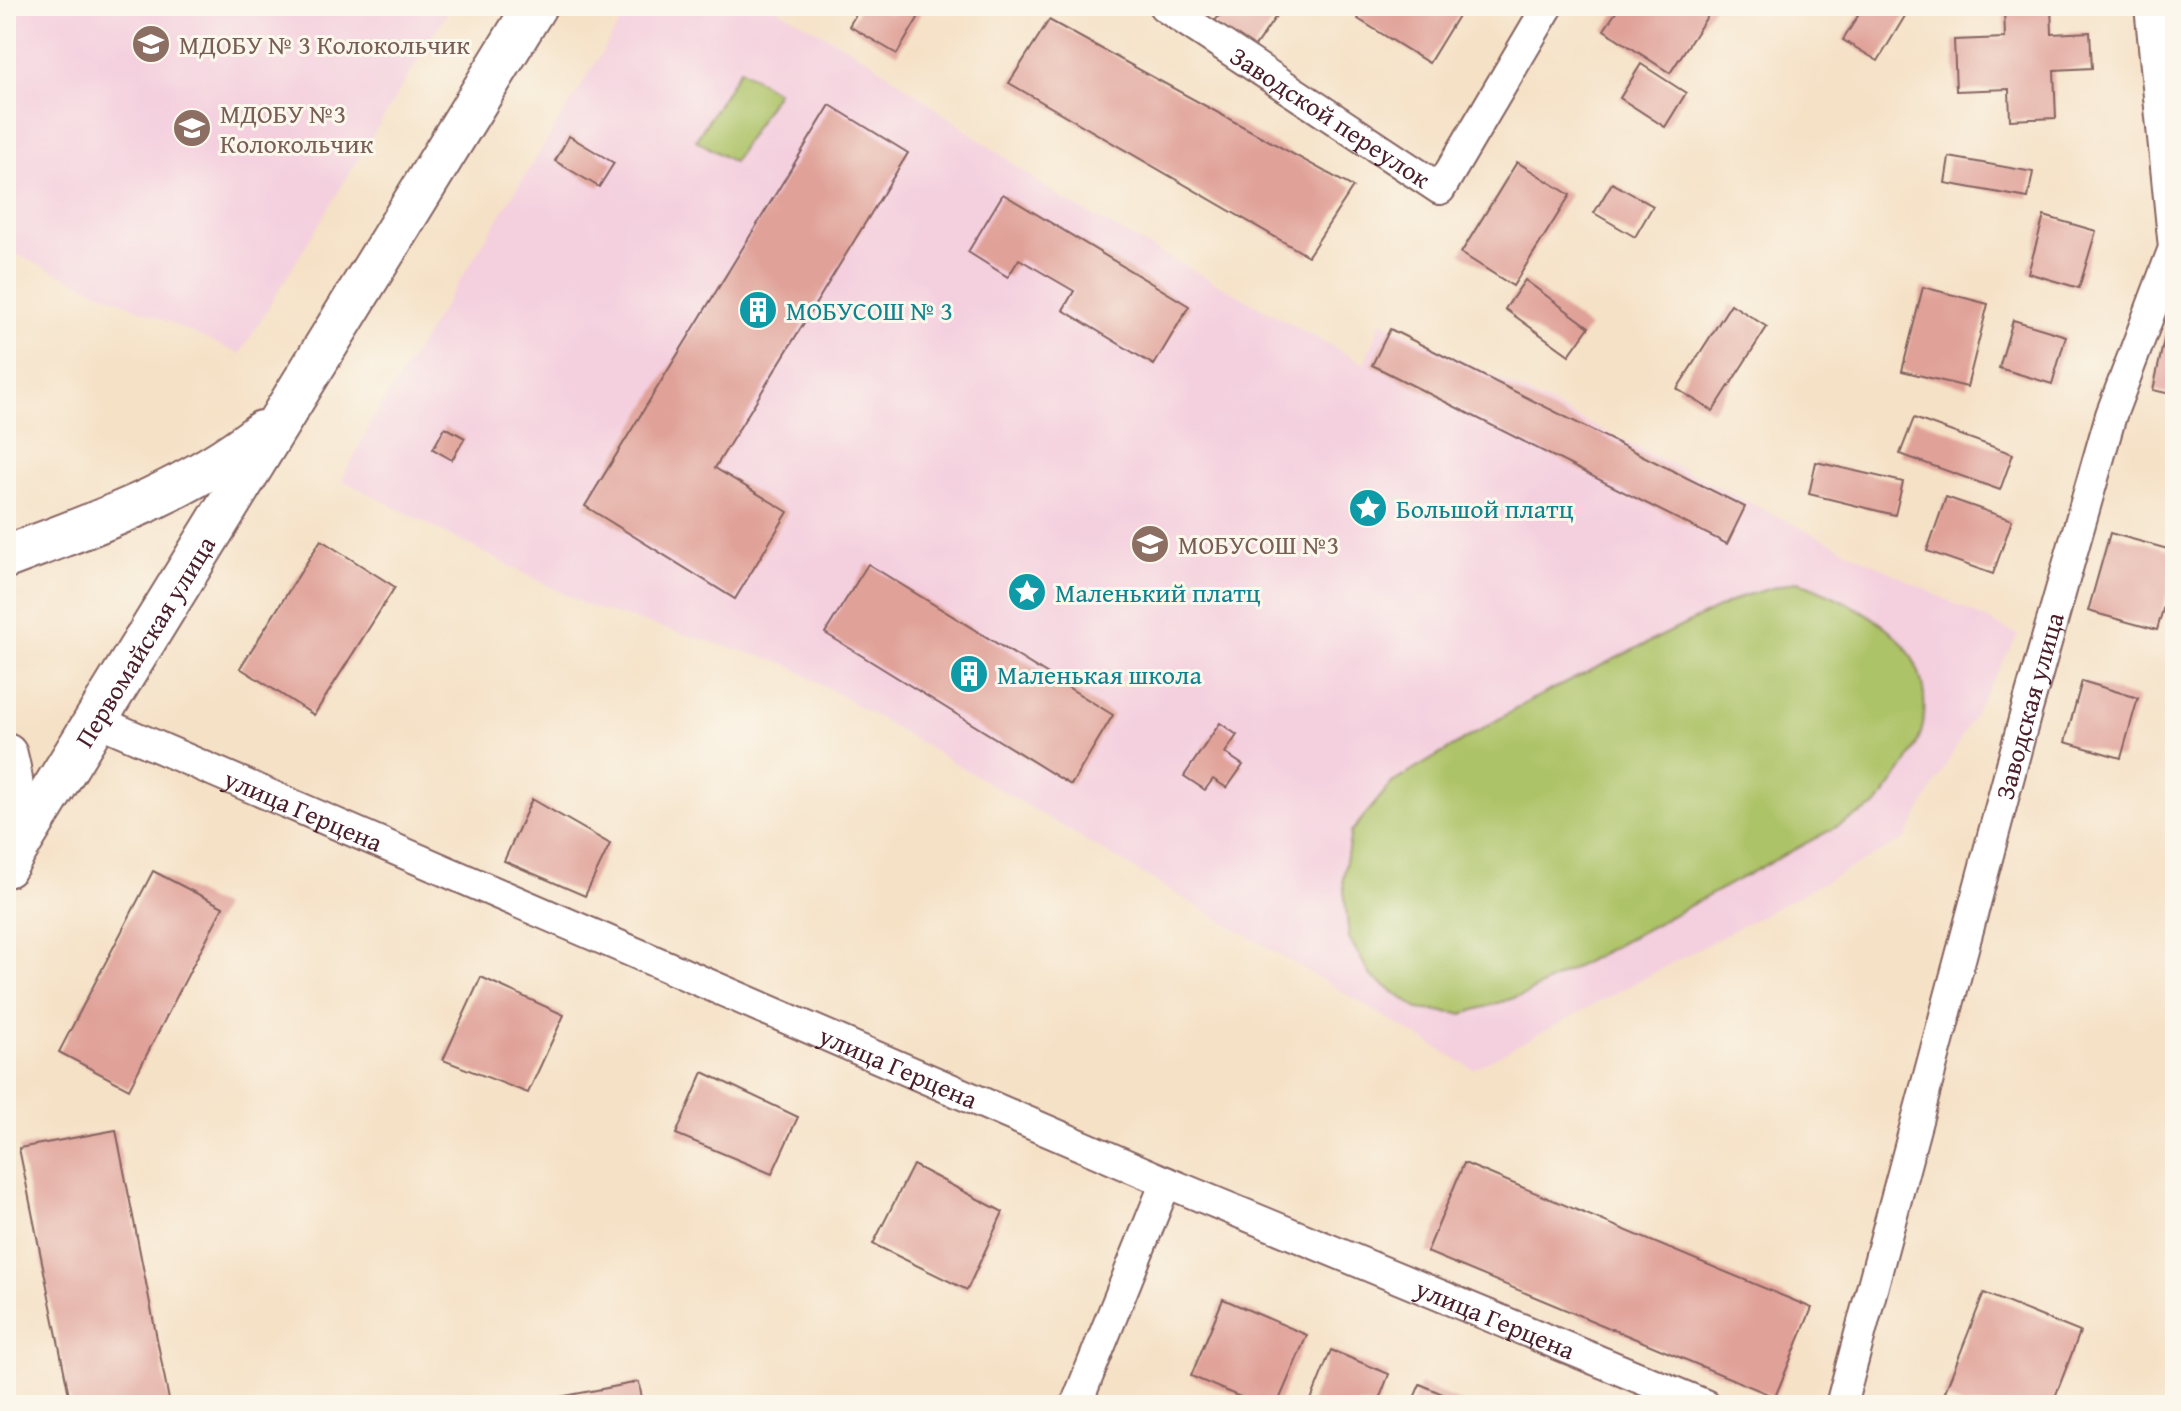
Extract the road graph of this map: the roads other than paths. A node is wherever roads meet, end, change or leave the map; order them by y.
1 (535, 6) edge
2 (1164, 6) edge
3 (1548, 6) edge
4 (2150, 6) edge
5 (282, 416) junction
6 (6, 557) edge
7 (98, 721) junction
8 (6, 755) edge
9 (6, 848) edge
10 (6, 866) edge
11 (1166, 1182) junction
12 (1076, 1405) edge
13 (1705, 1405) edge
14 (1841, 1405) edge

1 - 5 main road, Первомайская улица
2 - 3 street, Заводской переулок
4 - 14 street, Заводская улица
5 - 6 main road, Первомайская улица
5 - 7 main road, Первомайская улица
7 - 10 main road, Первомайская улица
7 - 11 street, улица Герцена
8 - 9 main road
11 - 12 street
11 - 13 street, улица Герцена

